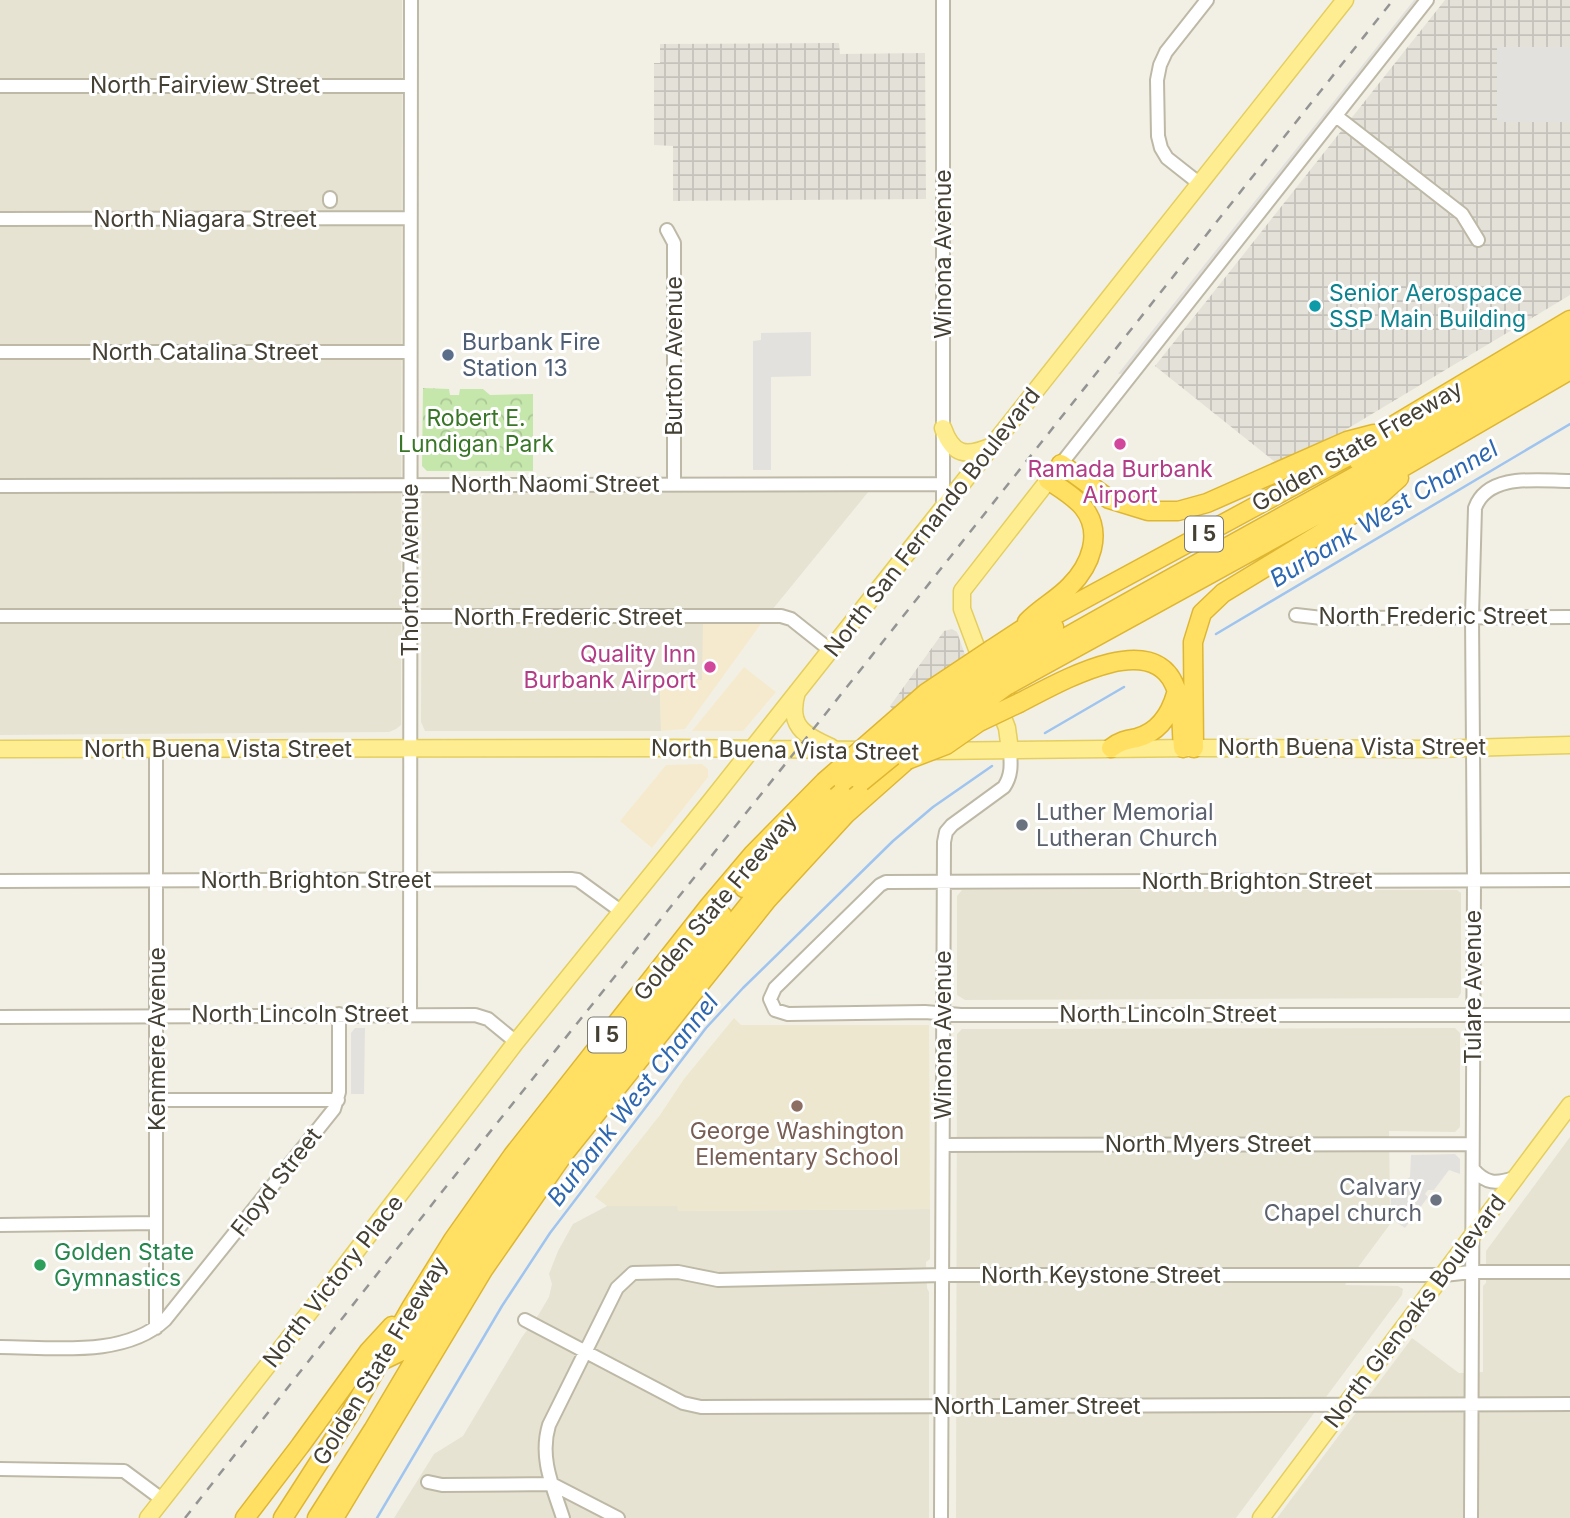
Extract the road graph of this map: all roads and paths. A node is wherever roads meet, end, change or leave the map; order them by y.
1 (411, 0) edge
2 (943, 0) edge
3 (1207, 0) edge
4 (1345, 0) edge
5 (1427, 0) edge
6 (0, 86) edge
7 (411, 86) junction
8 (1336, 116) junction
9 (1200, 184) junction
10 (410, 218) junction
11 (0, 219) edge
12 (667, 230) dead end
13 (1478, 240) dead end
14 (1570, 320) edge
15 (1570, 338) edge
16 (0, 352) edge
17 (410, 352) junction
18 (1570, 355) edge
19 (1570, 370) edge
20 (943, 428) junction
21 (1384, 431) junction
22 (992, 446) junction
23 (1424, 454) junction
24 (1061, 464) junction
25 (1048, 480) junction
26 (1570, 481) edge
27 (674, 484) junction
28 (943, 484) junction
29 (410, 485) junction
30 (0, 486) edge
31 (943, 508) junction
32 (1296, 615) dead end
33 (0, 616) edge
34 (1472, 616) junction
35 (410, 617) junction
36 (1570, 617) edge
37 (1021, 630) junction
38 (830, 650) junction
39 (999, 668) junction
40 (797, 691) junction
41 (1177, 691) junction
42 (1570, 745) edge
43 (410, 748) junction
44 (1111, 748) junction
45 (1188, 748) junction
46 (1474, 748) junction
47 (0, 749) edge
48 (156, 750) junction
49 (751, 750) junction
50 (840, 750) junction
51 (1010, 750) junction
52 (907, 760) junction
53 (852, 782) junction
54 (157, 879) junction
55 (410, 880) junction
56 (1474, 880) junction
57 (1570, 880) edge
58 (0, 881) edge
59 (944, 882) junction
60 (622, 912) junction
61 (771, 1003) joint
62 (410, 1013) junction
63 (339, 1014) junction
64 (943, 1014) junction
65 (1473, 1014) junction
66 (156, 1015) junction
67 (1570, 1015) edge
68 (0, 1017) edge
69 (516, 1042) junction
70 (156, 1100) junction
71 (338, 1100) junction
72 (1568, 1110) edge
73 (1472, 1144) junction
74 (943, 1145) junction
75 (1473, 1169) junction
76 (1514, 1178) junction
77 (156, 1223) junction
78 (0, 1224) edge
79 (1471, 1238) junction
80 (1471, 1272) junction
81 (1570, 1272) edge
82 (943, 1275) junction
83 (1444, 1275) junction
84 (412, 1306) junction
85 (525, 1320) dead end
86 (156, 1328) junction
87 (0, 1347) edge
88 (586, 1352) junction
89 (379, 1362) junction
90 (1570, 1404) edge
91 (942, 1405) junction
92 (1470, 1405) junction
93 (1345, 1406) junction
94 (0, 1469) edge
95 (428, 1482) dead end
96 (552, 1484) junction
97 (163, 1500) junction
98 (148, 1518) edge
99 (245, 1518) edge
100 (283, 1518) edge
101 (317, 1518) edge
102 (337, 1518) edge
103 (563, 1518) edge
104 (618, 1518) edge
105 (941, 1518) edge
106 (1261, 1518) edge
107 (1471, 1518) edge

1 - 7 street, Thorton Avenue
2 - 20 street, Winona Avenue
3 - 9 street
4 - 9 main road, North San Fernando Boulevard
5 - 8 street
6 - 7 street, North Fairview Street
7 - 10 street, Thorton Avenue
8 - 13 street
8 - 24 street
9 - 22 main road, North San Fernando Boulevard
10 - 11 street, North Niagara Street
10 - 17 street, Thorton Avenue
12 - 27 street, Burton Avenue
14 - 21 highway, Golden State Freeway / I 5
15 - 39 highway
16 - 17 street, North Catalina Street
17 - 29 street, Thorton Avenue
18 - 39 highway
19 - 23 highway, Golden State Freeway / I 5
20 - 22 main road
20 - 28 street, Winona Avenue
21 - 24 highway
21 - 37 highway, Golden State Freeway / I 5
22 - 31 main road, North San Fernando Boulevard
23 - 39 highway, Golden State Freeway / I 5
23 - 45 highway
24 - 25 main road
25 - 37 highway
25 - 51 main road, Winona Avenue
26 - 34 street, Tulare Avenue
27 - 28 street, North Naomi Street
27 - 29 street, North Naomi Street
28 - 31 street, Winona Avenue
29 - 30 street, North Naomi Street
29 - 35 street, Thorton Avenue
31 - 38 main road, North San Fernando Boulevard
32 - 34 street, North Frederic Street
33 - 35 street, North Frederic Street
34 - 36 street, North Frederic Street
34 - 46 street, Tulare Avenue
35 - 38 street, North Frederic Street
35 - 43 street, Thorton Avenue
37 - 39 highway, Golden State Freeway / I 5
38 - 40 main road, North San Fernando Boulevard
39 - 52 highway, Golden State Freeway / I 5, bridge
39 - 53 highway, bridge
39 - 84 highway, Golden State Freeway / I 5, bridge
40 - 49 main road, North San Fernando Boulevard
40 - 50 main road
41 - 44 highway
41 - 45 highway
41 - 52 highway, bridge
42 - 46 main road, North Buena Vista Street
43 - 48 main road, North Buena Vista Street
43 - 49 main road, North Buena Vista Street
43 - 55 street, Thorton Avenue
44 - 45 main road, North Buena Vista Street
44 - 51 main road, North Buena Vista Street
45 - 46 main road, North Buena Vista Street
46 - 56 street, Tulare Avenue
47 - 48 main road, North Buena Vista Street
48 - 54 street, Kenmere Avenue
49 - 50 main road, North Buena Vista Street
49 - 60 main road, North San Fernando Boulevard
50 - 51 main road, North Buena Vista Street
51 - 59 street, Winona Avenue
52 - 102 highway, Golden State Freeway / I 5
53 - 89 highway
53 - 101 highway
54 - 55 street, North Brighton Street
54 - 58 street, North Brighton Street
54 - 66 street, Kenmere Avenue
55 - 60 street, North Brighton Street
55 - 62 street, Thorton Avenue
56 - 57 street, North Brighton Street
56 - 59 street, North Brighton Street
56 - 65 street, Tulare Avenue
59 - 61 street, North Brighton Street
59 - 64 street, Winona Avenue
60 - 69 main road, North San Fernando Boulevard
61 - 64 street, North Lincoln Street
62 - 63 street, North Lincoln Street
62 - 69 street, North Lincoln Street
63 - 66 street, North Lincoln Street
63 - 71 street
64 - 65 street, North Lincoln Street
64 - 74 street, Winona Avenue
65 - 67 street, North Lincoln Street
65 - 73 street, Tulare Avenue
66 - 68 street, North Lincoln Street
66 - 70 street, Kenmere Avenue
69 - 97 main road, North Victory Place
70 - 71 street
70 - 77 street, Kenmere Avenue
71 - 86 street, Floyd Street
72 - 76 main road, North Glenoaks Boulevard
73 - 74 street, North Myers Street
73 - 75 street, Tulare Avenue
74 - 82 street, Winona Avenue
75 - 76 street
75 - 79 street, Tulare Avenue
76 - 79 main road, North Glenoaks Boulevard
77 - 78 street
77 - 86 street, Kenmere Avenue
79 - 80 street, Tulare Avenue
79 - 83 main road, North Glenoaks Boulevard
80 - 81 street, North Keystone Street
80 - 83 street, North Keystone Street
80 - 92 street, Tulare Avenue
82 - 83 street, North Keystone Street
82 - 88 street, North Keystone Street
82 - 91 street, Winona Avenue
83 - 93 main road, North Glenoaks Boulevard
84 - 89 highway, Golden State Freeway / I 5
84 - 99 highway
85 - 88 street, North Lamer Street
86 - 87 street
88 - 91 street, North Lamer Street
88 - 96 street
89 - 100 highway, Golden State Freeway / I 5
90 - 92 street, North Lamer Street
91 - 93 street, North Lamer Street
91 - 105 street, Winona Avenue
92 - 93 street, North Lamer Street
92 - 107 street, Tulare Avenue
93 - 106 main road, North Glenoaks Boulevard
94 - 97 street
95 - 96 street
96 - 103 street
96 - 104 street
97 - 98 main road, North Victory Place

